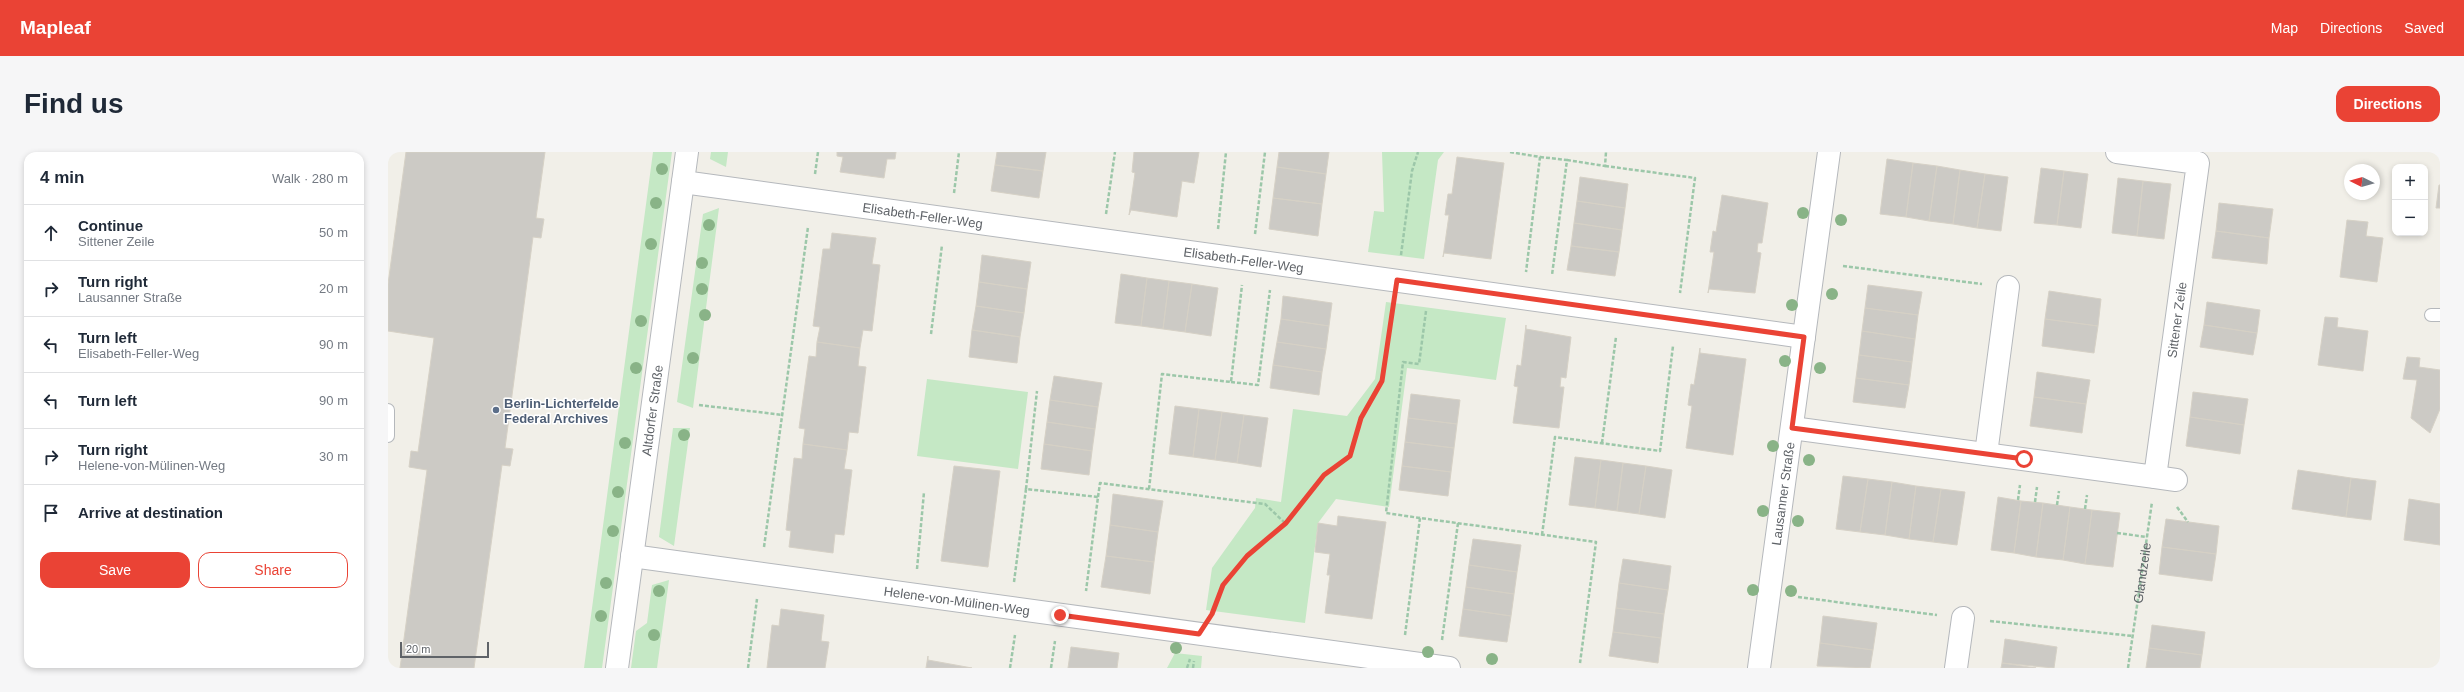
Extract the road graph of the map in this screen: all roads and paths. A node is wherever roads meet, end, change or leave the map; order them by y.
1 (687, 152) edge
2 (818, 152) edge
3 (959, 152) edge
4 (1115, 152) edge
5 (1226, 152) edge
6 (1265, 152) edge
7 (1418, 152) edge
8 (1510, 152) edge
9 (1606, 152) edge
10 (1829, 152) edge
11 (2117, 152) edge
12 (1540, 157) junction
13 (1567, 160) junction
14 (1605, 166) junction
15 (683, 182) junction
16 (812, 200) junction
17 (949, 219) junction
18 (1102, 240) junction
19 (1215, 256) junction
20 (1249, 260) junction
21 (1274, 264) junction
22 (1843, 266) dead end
23 (1397, 280) junction
24 (1429, 285) junction
25 (2008, 287) joint
26 (1523, 298) junction
27 (1549, 302) junction
28 (1619, 311) junction
29 (1677, 319) junction
30 (932, 334) dead end
31 (1804, 337) junction
32 (1231, 382) junction
33 (1037, 391) dead end
34 (698, 405) dead end
35 (388, 410) edge
36 (783, 415) junction
37 (1792, 428) junction
38 (388, 436) edge
39 (1602, 443) junction
40 (1986, 454) junction
41 (2166, 479) junction
42 (1026, 489) junction
43 (1149, 489) junction
44 (924, 492) dead end
45 (1098, 497) junction
46 (1420, 518) junction
47 (1286, 523) junction
48 (1458, 523) junction
49 (2117, 533) dead end
50 (1542, 535) junction
51 (2147, 537) junction
52 (632, 556) junction
53 (760, 574) junction
54 (916, 574) dead end
55 (1086, 596) dead end
56 (1014, 609) junction
57 (1963, 618) dead end
58 (1199, 634) junction
59 (1441, 645) dead end
60 (1402, 662) junction
61 (1580, 664) dead end
62 (617, 668) edge
63 (748, 668) edge
64 (1010, 668) edge
65 (1187, 668) edge
66 (1449, 668) edge
67 (1759, 668) edge
68 (1956, 668) edge
69 (2128, 668) edge

1 - 15 street, Altdorfer Straße
2 - 16 path
3 - 17 path
4 - 18 path
5 - 19 path
6 - 20 path
7 - 23 path
8 - 12 path
9 - 14 path
10 - 31 street, Lausanner Straße
11 - 41 street, Sittener Zeile
12 - 13 path
12 - 26 path
13 - 14 path
13 - 27 path
14 - 29 path
15 - 16 street, Elisabeth-Feller-Weg
15 - 52 street, Altdorfer Straße
16 - 17 street, Elisabeth-Feller-Weg
16 - 36 path
17 - 18 street, Elisabeth-Feller-Weg
17 - 30 path
18 - 19 street, Elisabeth-Feller-Weg
19 - 20 street, Elisabeth-Feller-Weg
20 - 21 street, Elisabeth-Feller-Weg
20 - 32 path
21 - 23 street, Elisabeth-Feller-Weg
21 - 32 path
22 - 25 path
23 - 24 street, Elisabeth-Feller-Weg
23 - 47 path
24 - 26 street, Elisabeth-Feller-Weg
24 - 46 path
25 - 40 street
26 - 27 street, Elisabeth-Feller-Weg
27 - 28 street, Elisabeth-Feller-Weg
28 - 29 street, Elisabeth-Feller-Weg
28 - 39 path
29 - 31 street, Elisabeth-Feller-Weg
29 - 39 path
31 - 37 street, Lausanner Straße
32 - 43 path
33 - 42 path
34 - 36 path
35 - 38 lane
36 - 53 path
37 - 40 street
37 - 67 street, Lausanner Straße
39 - 50 path
40 - 41 street
41 - 51 path, Glandzeile
42 - 45 path
42 - 56 path
43 - 45 path
43 - 47 path
44 - 54 path
45 - 55 path
46 - 48 path
46 - 60 path
47 - 58 path
48 - 50 path
48 - 59 path
49 - 51 path
50 - 61 path
51 - 69 path, Glandzeile
52 - 53 street, Helene-von-Mülinen-Weg
52 - 62 street, Altdorfer Straße
53 - 56 street, Helene-von-Mülinen-Weg
53 - 63 path
56 - 58 street, Helene-von-Mülinen-Weg
56 - 64 path
57 - 68 street
58 - 60 street, Helene-von-Mülinen-Weg
58 - 65 path
60 - 66 street, Helene-von-Mülinen-Weg

